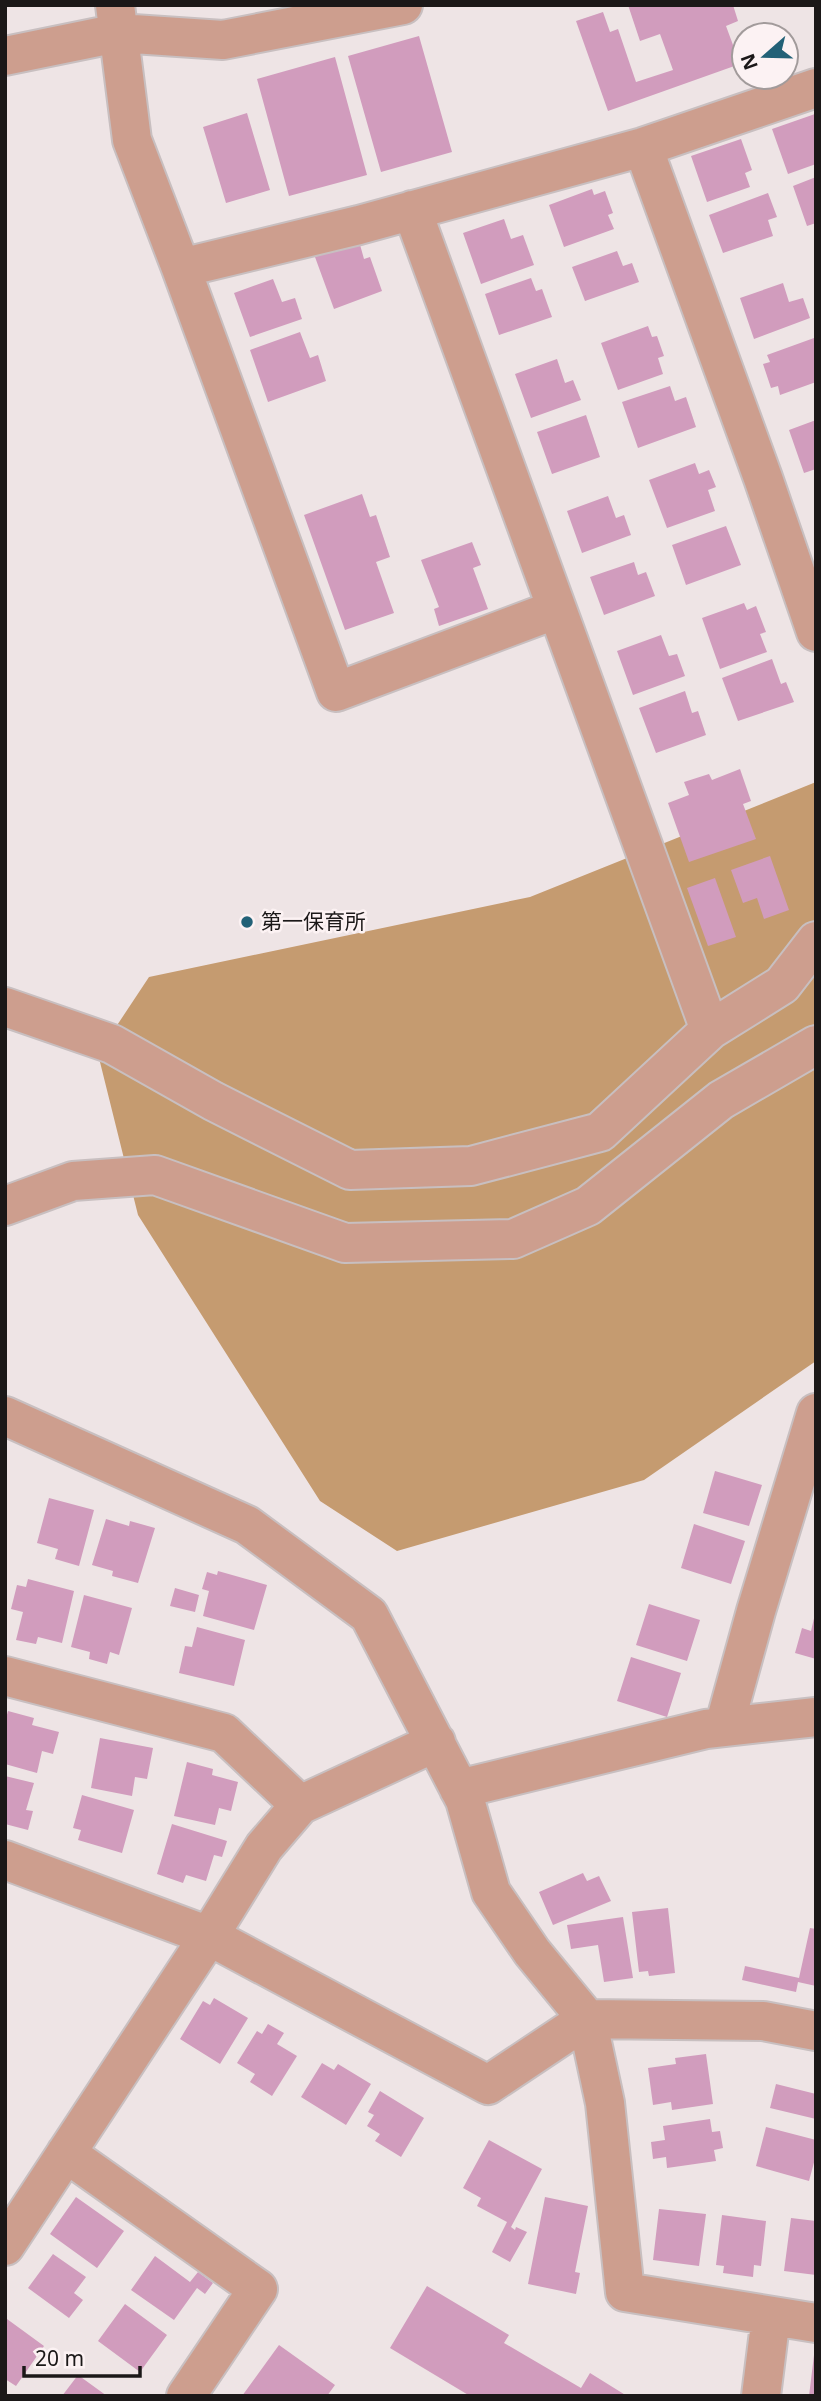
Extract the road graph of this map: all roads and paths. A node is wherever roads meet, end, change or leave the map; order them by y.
1 (403, 5) edge
2 (117, 19) edge
3 (5, 56) edge
4 (816, 88) edge
5 (643, 146) junction
6 (412, 210) junction
7 (181, 268) junction
8 (557, 609) junction
9 (816, 632) edge
10 (816, 941) edge
11 (5, 1007) edge
12 (710, 1030) junction
13 (816, 1045) edge
14 (600, 1132) junction
15 (5, 1206) edge
16 (588, 1206) junction
17 (816, 1413) edge
18 (5, 1416) edge
19 (5, 1675) edge
20 (816, 1717) edge
21 (724, 1727) junction
22 (436, 1742) junction
23 (459, 1789) junction
24 (300, 1805) junction
25 (5, 1860) edge
26 (209, 1936) junction
27 (587, 2019) junction
28 (816, 2031) edge
29 (66, 2153) junction
30 (5, 2246) edge
31 (771, 2316) junction
32 (816, 2323) edge
33 (186, 2396) edge
34 (761, 2396) edge

1 - 2 street
2 - 3 street
2 - 7 street
4 - 5 street
5 - 6 street
5 - 9 street
6 - 7 street
6 - 8 street
7 - 8 street
8 - 12 street
10 - 12 street
11 - 14 street
12 - 14 street
13 - 16 street
14 - 16 street
15 - 16 street
17 - 21 street
18 - 22 street
19 - 24 street
20 - 21 street
21 - 23 street
22 - 23 street
22 - 24 street
23 - 27 street
24 - 26 street
25 - 26 street
26 - 27 street
26 - 29 street
27 - 28 street
27 - 31 street
29 - 30 street
29 - 33 street
31 - 32 street
31 - 34 street

